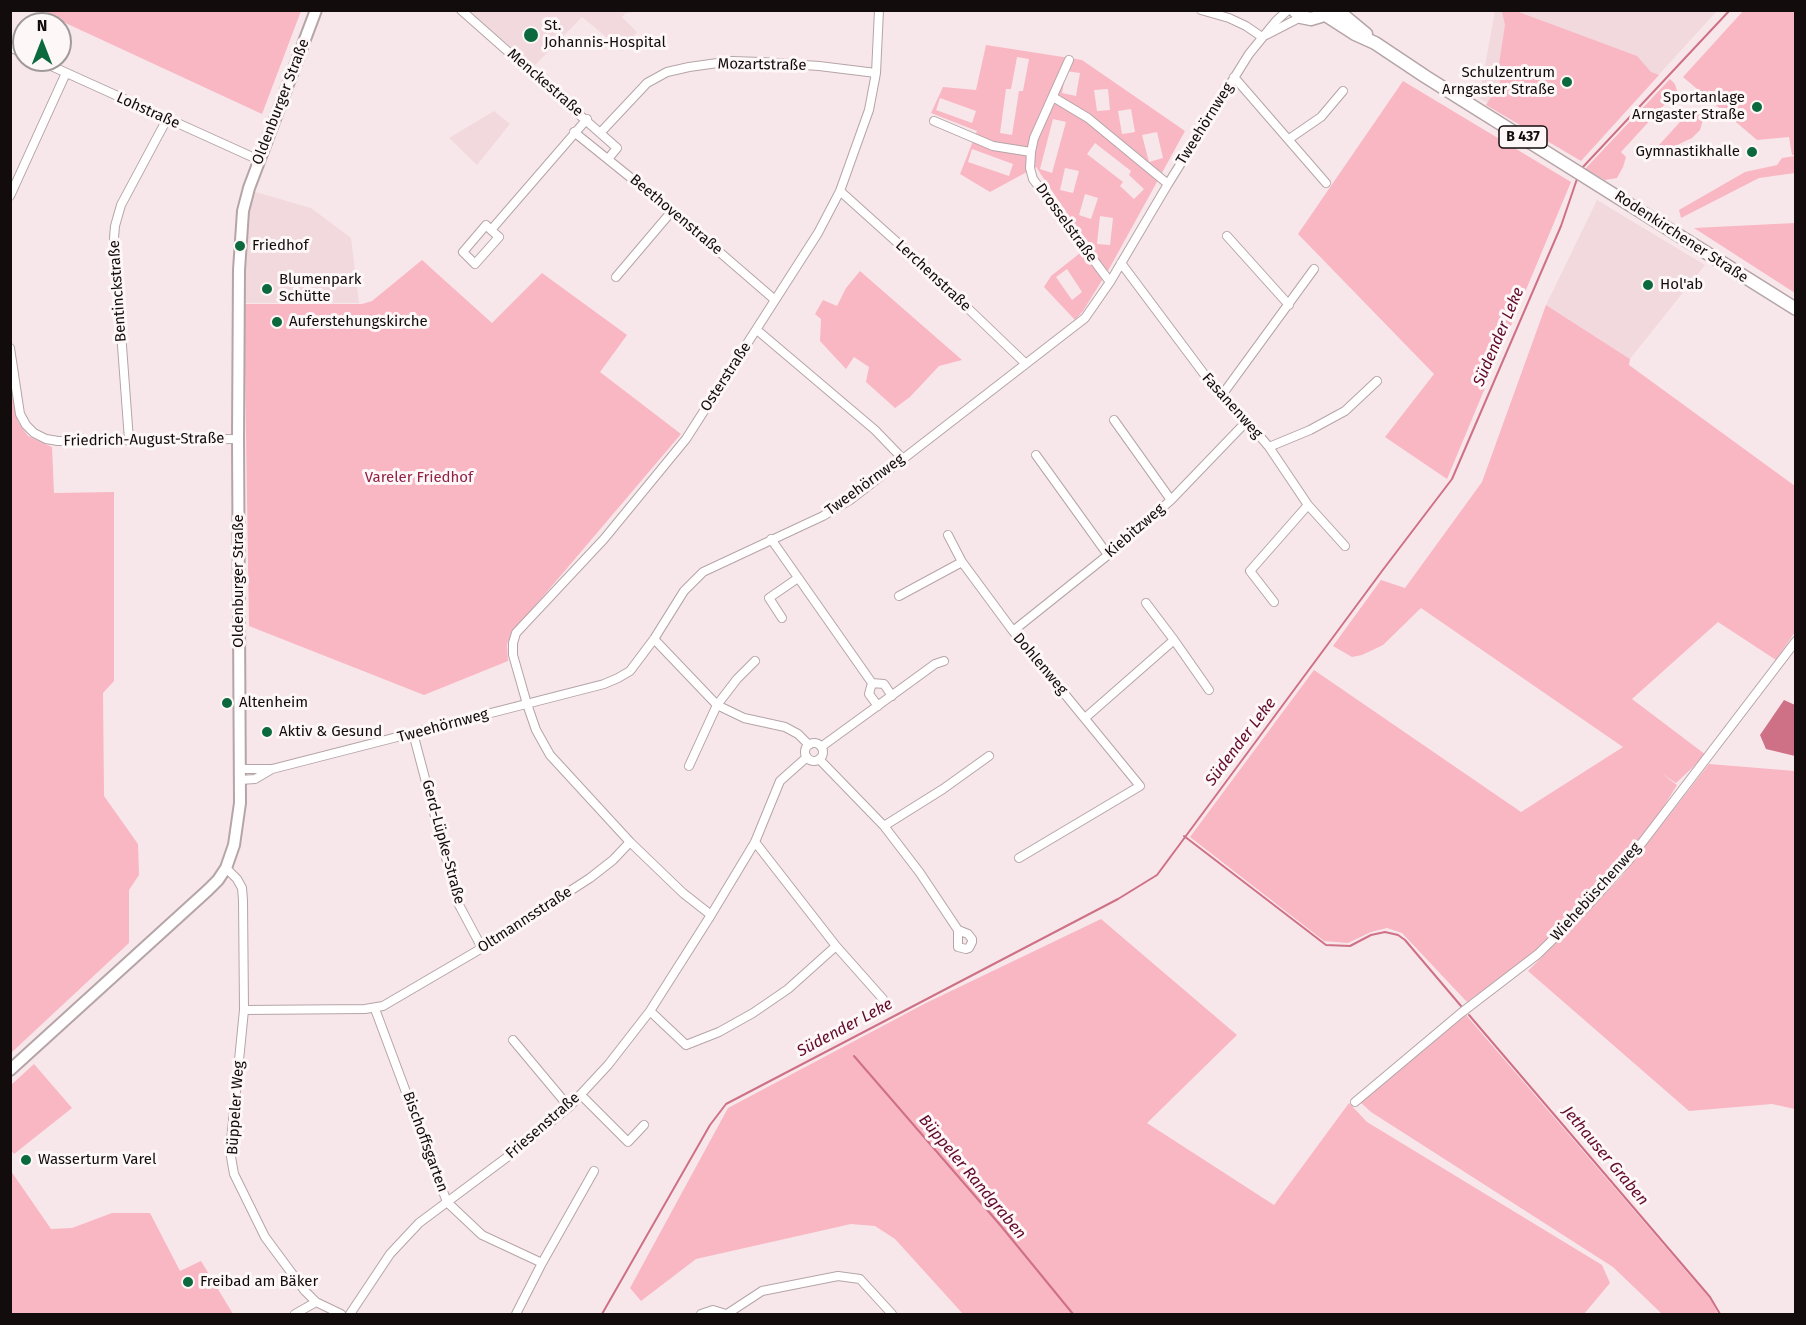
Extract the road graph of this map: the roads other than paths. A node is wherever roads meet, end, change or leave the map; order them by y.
1 (316, 10) edge
2 (461, 10) edge
3 (879, 10) edge
4 (1201, 10) edge
5 (1288, 10) edge
6 (1337, 10) edge
7 (1325, 12) edge
8 (1298, 14) edge
9 (1262, 38) junction
10 (1375, 43) junction
11 (1069, 60) dead end
12 (66, 73) joint
13 (876, 73) junction
14 (1234, 77) junction
15 (1343, 91) dead end
16 (1053, 97) junction
17 (167, 119) junction
18 (586, 120) junction
19 (934, 121) dead end
20 (574, 132) junction
21 (601, 132) junction
22 (1289, 139) junction
23 (1031, 152) junction
24 (608, 159) junction
25 (259, 160) junction
26 (1326, 183) dead end
27 (1168, 184) junction
28 (840, 191) junction
29 (10, 196) edge
30 (672, 211) junction
31 (491, 230) junction
32 (1227, 236) dead end
33 (1121, 263) junction
34 (1314, 269) dead end
35 (615, 277) dead end
36 (1110, 282) junction
37 (775, 300) junction
38 (1289, 305) junction
39 (1796, 309) edge
40 (757, 330) junction
41 (10, 348) edge
42 (1025, 363) junction
43 (1377, 381) dead end
44 (1222, 395) junction
45 (1114, 420) dead end
46 (1247, 421) junction
47 (238, 439) junction
48 (129, 440) junction
49 (1269, 447) junction
50 (1036, 455) dead end
51 (903, 459) junction
52 (1171, 500) junction
53 (1308, 505) junction
54 (948, 535) dead end
55 (771, 539) junction
56 (1345, 546) dead end
57 (1108, 555) junction
58 (962, 562) junction
59 (798, 578) junction
60 (899, 596) dead end
61 (1274, 602) dead end
62 (1146, 603) dead end
63 (782, 618) dead end
64 (1013, 631) junction
65 (654, 639) junction
66 (1174, 640) junction
67 (1796, 641) edge
68 (755, 661) dead end
69 (944, 661) dead end
70 (872, 683) junction
71 (1209, 690) dead end
72 (892, 696) junction
73 (527, 704) junction
74 (717, 705) junction
75 (878, 706) junction
76 (1085, 718) junction
77 (413, 734) junction
78 (809, 745) junction
79 (821, 747) junction
80 (989, 756) dead end
81 (807, 757) junction
82 (819, 759) junction
83 (688, 766) dead end
84 (240, 774) junction
85 (884, 826) junction
86 (630, 842) junction
87 (755, 842) junction
88 (1019, 858) dead end
89 (226, 868) junction
90 (711, 915) junction
91 (958, 930) dead end
92 (836, 946) junction
93 (482, 948) junction
94 (883, 999) dead end
95 (375, 1009) junction
96 (244, 1010) junction
97 (650, 1011) junction
98 (513, 1040) dead end
99 (10, 1070) edge
100 (581, 1095) junction
101 (1355, 1102) dead end
102 (569, 1107) junction
103 (644, 1125) dead end
104 (594, 1171) dead end
105 (447, 1202) junction
106 (542, 1263) junction
107 (316, 1302) junction
108 (295, 1314) edge
109 (341, 1314) edge
110 (350, 1314) edge
111 (516, 1314) edge
112 (702, 1314) edge
113 (726, 1314) edge
114 (892, 1314) edge

1 - 25 main road, Oldenburger Straße
2 - 18 street, Menckestraße
3 - 13 street, Osterstraße
4 - 9 street
5 - 9 street, Tweehörnweg
6 - 10 main road, B 437
7 - 8 main road
7 - 10 main road, B 437
8 - 9 street, Tweehörnweg
9 - 14 street, Tweehörnweg
10 - 39 main road, Rodenkirchener Straße / B 437
11 - 16 street, Drosselstraße
12 - 17 street, Lohstraße
12 - 29 street
13 - 21 street, Mozartstraße
13 - 28 street, Osterstraße
14 - 22 street
14 - 27 street, Tweehörnweg
15 - 22 street
16 - 23 street, Drosselstraße
16 - 27 street
17 - 25 street, Lohstraße
17 - 48 street, Bentinckstraße
18 - 20 street
18 - 21 street, Menckestraße
19 - 23 street
20 - 24 street, Beethovenstraße
20 - 31 street
21 - 24 street, Menckestraße
22 - 26 street
23 - 36 street, Drosselstraße
24 - 30 street, Beethovenstraße
25 - 47 main road, Oldenburger Straße
27 - 33 street, Tweehörnweg
28 - 37 street, Osterstraße
28 - 42 street, Lerchenstraße
30 - 35 street
30 - 37 street, Beethovenstraße
31 - 31 street
32 - 38 street
33 - 36 street, Tweehörnweg
33 - 44 street, Fasanenweg
34 - 38 street
36 - 42 street, Tweehörnweg
37 - 40 street, Osterstraße
38 - 44 street
40 - 51 street
40 - 73 street, Osterstraße
41 - 48 street, Friedrich-August-Straße
42 - 51 street, Tweehörnweg
43 - 49 street
44 - 46 street, Fasanenweg
45 - 52 street
46 - 49 street, Fasanenweg
46 - 52 street, Kiebitzweg
47 - 48 street, Friedrich-August-Straße
47 - 84 main road, Oldenburger Straße
49 - 53 street, Fasanenweg
50 - 57 street
51 - 55 street, Tweehörnweg
52 - 57 street, Kiebitzweg
53 - 56 street, Fasanenweg
53 - 61 street
54 - 58 street, Dohlenweg
55 - 59 street
55 - 65 street, Tweehörnweg
57 - 64 street, Kiebitzweg
58 - 60 street
58 - 64 street, Dohlenweg
59 - 63 street
59 - 70 street
62 - 66 street
64 - 76 street, Dohlenweg
65 - 73 street, Tweehörnweg
65 - 74 street
66 - 71 street
66 - 76 street
67 - 101 street, Wiehebüschenweg
68 - 74 street
69 - 72 street
70 - 72 street
70 - 75 street
72 - 75 street
73 - 77 street, Tweehörnweg
73 - 86 street
74 - 78 street
74 - 83 street
75 - 79 street
76 - 88 street, Dohlenweg
77 - 84 street, Tweehörnweg
77 - 93 street, Gerd-Lüpke-Straße
78 - 79 street
78 - 81 street
79 - 82 street
80 - 85 street
81 - 82 street
81 - 87 street, Friesenstraße
82 - 85 street
84 - 89 main road, Oldenburger Straße
85 - 91 street
86 - 90 street
86 - 93 street, Oltmannsstraße
87 - 90 street, Friesenstraße
87 - 92 street
89 - 96 street, Büppeler Weg
89 - 99 main road, Oldenburger Straße
90 - 97 street, Friesenstraße
92 - 94 street
92 - 97 street
93 - 95 street, Oltmannsstraße
95 - 96 street, Oltmannsstraße
95 - 105 street, Bischoffsgarten
96 - 107 street, Büppeler Weg
97 - 100 street, Friesenstraße
98 - 102 street
100 - 102 street, Friesenstraße
100 - 103 street
102 - 105 street, Friesenstraße
104 - 106 street
105 - 106 street, Bischoffsgarten
105 - 110 street, Friesenstraße
106 - 111 street
107 - 108 street
107 - 109 street, Büppeler Weg
112 - 113 street
113 - 114 street

